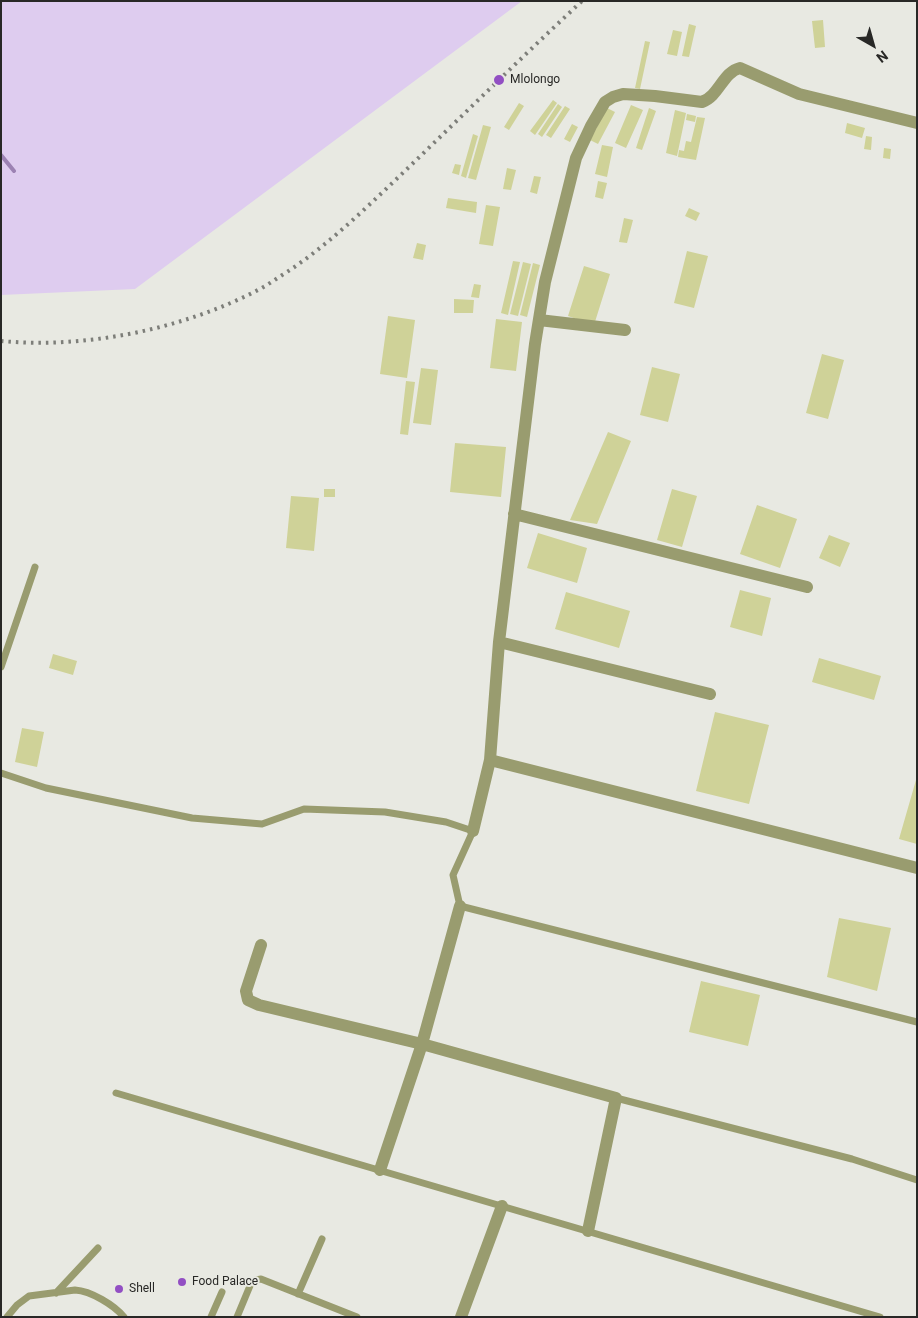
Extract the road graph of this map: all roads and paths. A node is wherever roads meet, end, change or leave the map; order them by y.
1 (917, 123) edge
2 (539, 320) junction
3 (625, 330) dead end
4 (514, 514) junction
5 (35, 567) dead end
6 (807, 587) dead end
7 (499, 642) junction
8 (1, 667) edge
9 (710, 694) dead end
10 (490, 760) junction
11 (1, 773) edge
12 (473, 831) junction
13 (917, 868) edge
14 (460, 906) junction
15 (261, 946) dead end
16 (917, 1022) edge
17 (422, 1044) junction
18 (116, 1093) dead end
19 (616, 1098) junction
20 (380, 1170) junction
21 (917, 1180) edge
22 (502, 1206) junction
23 (588, 1231) junction
24 (322, 1239) dead end
25 (98, 1248) dead end
26 (56, 1292) junction
27 (222, 1292) dead end
28 (298, 1294) junction
29 (7, 1317) edge
30 (124, 1317) edge
31 (211, 1317) edge
32 (237, 1317) edge
33 (357, 1317) edge
34 (461, 1317) edge
35 (880, 1317) edge

1 - 2 street
2 - 3 street
2 - 4 street
4 - 6 street
4 - 7 street
5 - 8 lane
7 - 9 street
7 - 10 street
10 - 12 street
10 - 13 street
11 - 12 lane
12 - 14 lane
14 - 16 lane
14 - 17 street
15 - 17 street
17 - 19 street
17 - 20 street
18 - 20 lane
19 - 21 lane
19 - 23 street
20 - 22 lane
22 - 23 lane
22 - 34 street
23 - 35 lane
24 - 28 lane
25 - 26 lane
26 - 29 lane
26 - 30 lane
27 - 31 lane
28 - 32 lane
28 - 33 lane

